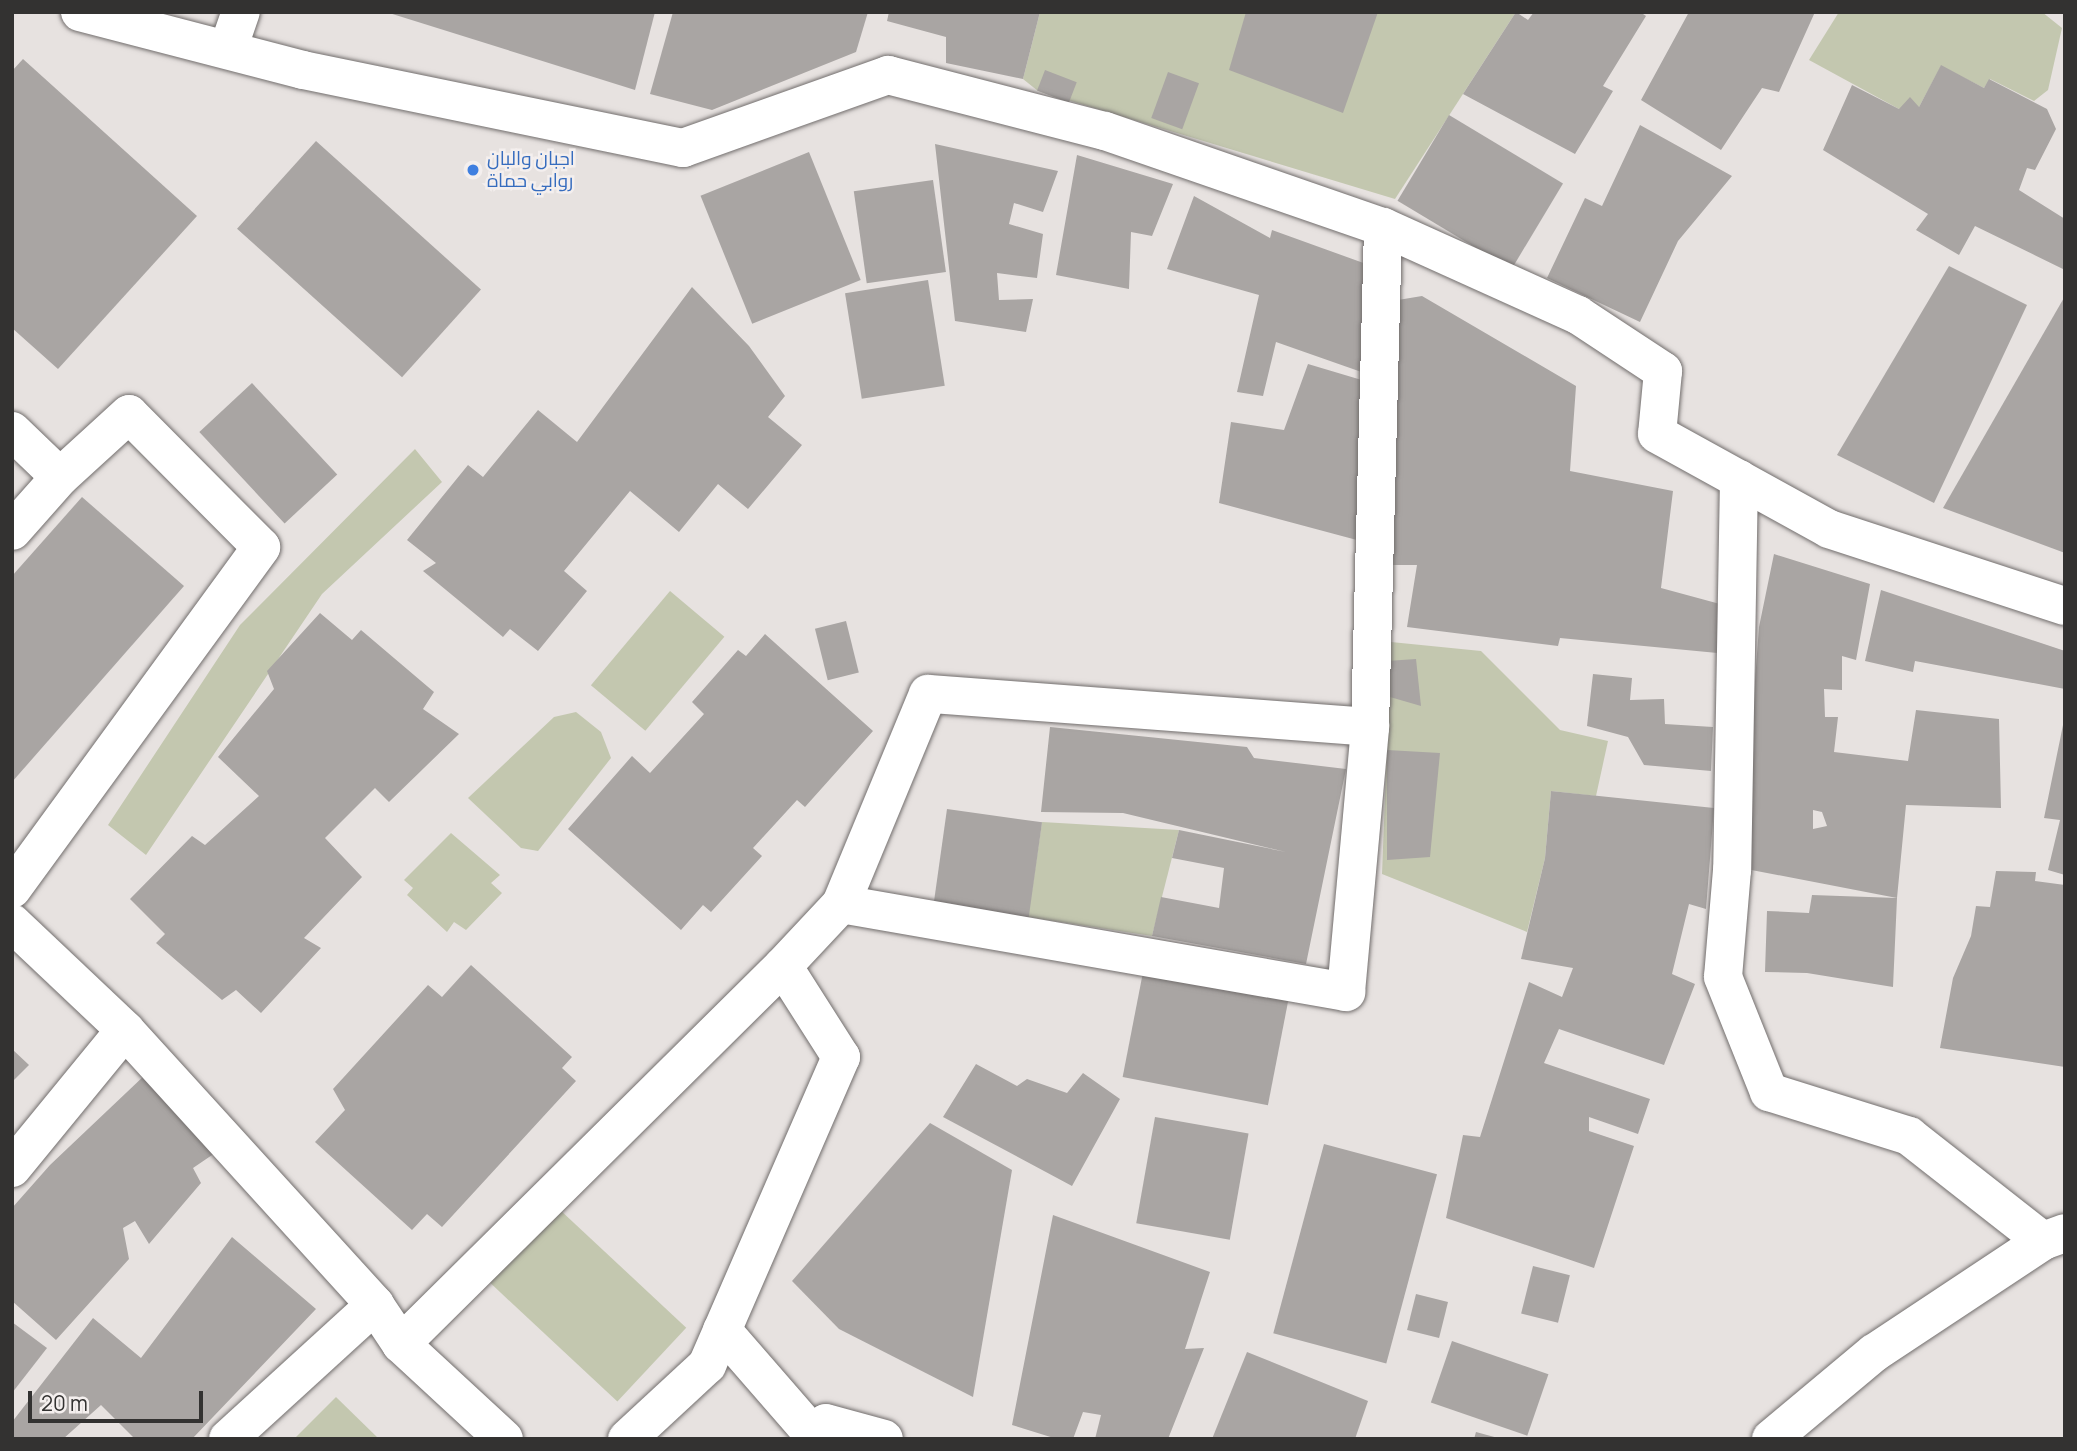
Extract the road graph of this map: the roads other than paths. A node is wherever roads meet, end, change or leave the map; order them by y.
1 (80, 12) edge
2 (241, 12) edge
3 (228, 49) junction
4 (1383, 227) junction
5 (12, 432) edge
6 (60, 477) junction
7 (1739, 479) junction
8 (12, 531) edge
9 (2065, 606) edge
10 (1370, 727) junction
11 (12, 889) edge
12 (841, 904) junction
13 (12, 923) edge
14 (783, 966) junction
15 (124, 1030) junction
16 (12, 1168) edge
17 (2054, 1237) edge
18 (375, 1305) junction
19 (722, 1330) junction
20 (401, 1343) junction
21 (813, 1438) edge
22 (228, 1439) edge
23 (504, 1439) edge
24 (627, 1439) edge
25 (884, 1439) edge
26 (1771, 1439) edge

1 - 3 street
2 - 3 street
3 - 4 street
4 - 7 street
4 - 10 street
5 - 6 street
6 - 8 street
6 - 11 street
7 - 9 street
7 - 17 street
10 - 12 street
10 - 12 street
12 - 14 street
13 - 15 street
14 - 19 street
14 - 20 street
15 - 16 street
15 - 18 street
17 - 26 street
18 - 20 street
18 - 22 street
19 - 21 street
19 - 24 street
20 - 23 street
21 - 25 street

